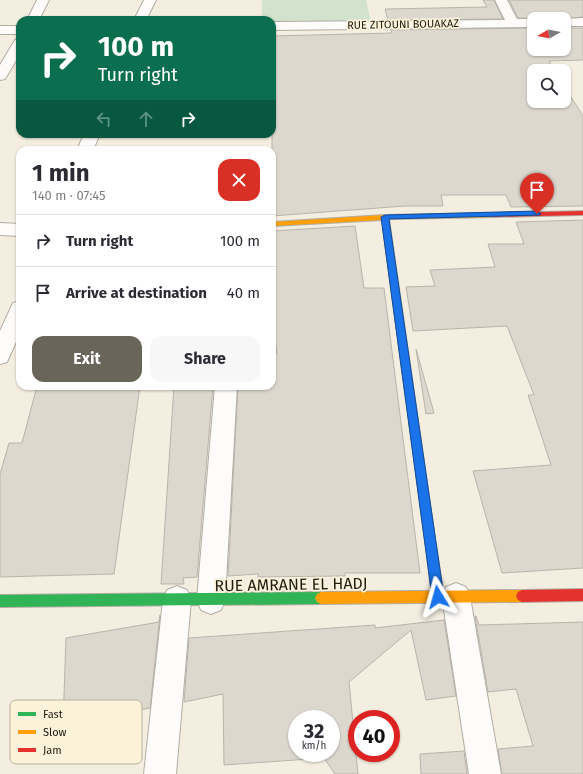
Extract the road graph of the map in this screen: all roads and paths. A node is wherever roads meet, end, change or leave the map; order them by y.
1 (43, 0) edge
2 (150, 0) edge
3 (501, 0) edge
4 (35, 16) edge
5 (142, 16) edge
6 (571, 22) edge
7 (583, 22) edge
8 (513, 23) junction
9 (527, 23) edge
10 (276, 26) edge
11 (0, 30) edge
12 (16, 30) edge
13 (16, 50) edge
14 (0, 76) edge
15 (583, 212) edge
16 (385, 217) junction
17 (276, 224) edge
18 (0, 229) edge
19 (16, 230) edge
20 (16, 318) edge
21 (0, 356) edge
22 (226, 390) edge
23 (583, 595) edge
24 (447, 597) junction
25 (177, 600) junction
26 (211, 600) junction
27 (0, 601) edge
28 (160, 774) edge
29 (485, 774) edge

1 - 4 street
2 - 5 street
3 - 8 street
6 - 7 street
8 - 9 street, RUE ZITOUNI BOUAKAZ
8 - 10 street, RUE ZITOUNI BOUAKAZ
11 - 12 street
13 - 14 street
15 - 16 street
16 - 17 street
16 - 24 street
18 - 19 street
20 - 21 street
22 - 26 street
23 - 24 street, RUE AMRANE EL HADJ
24 - 26 street, RUE AMRANE EL HADJ
24 - 29 street
25 - 26 street, RUE AMRANE EL HADJ
25 - 27 street, RUE AMRANE EL HADJ
25 - 28 street

